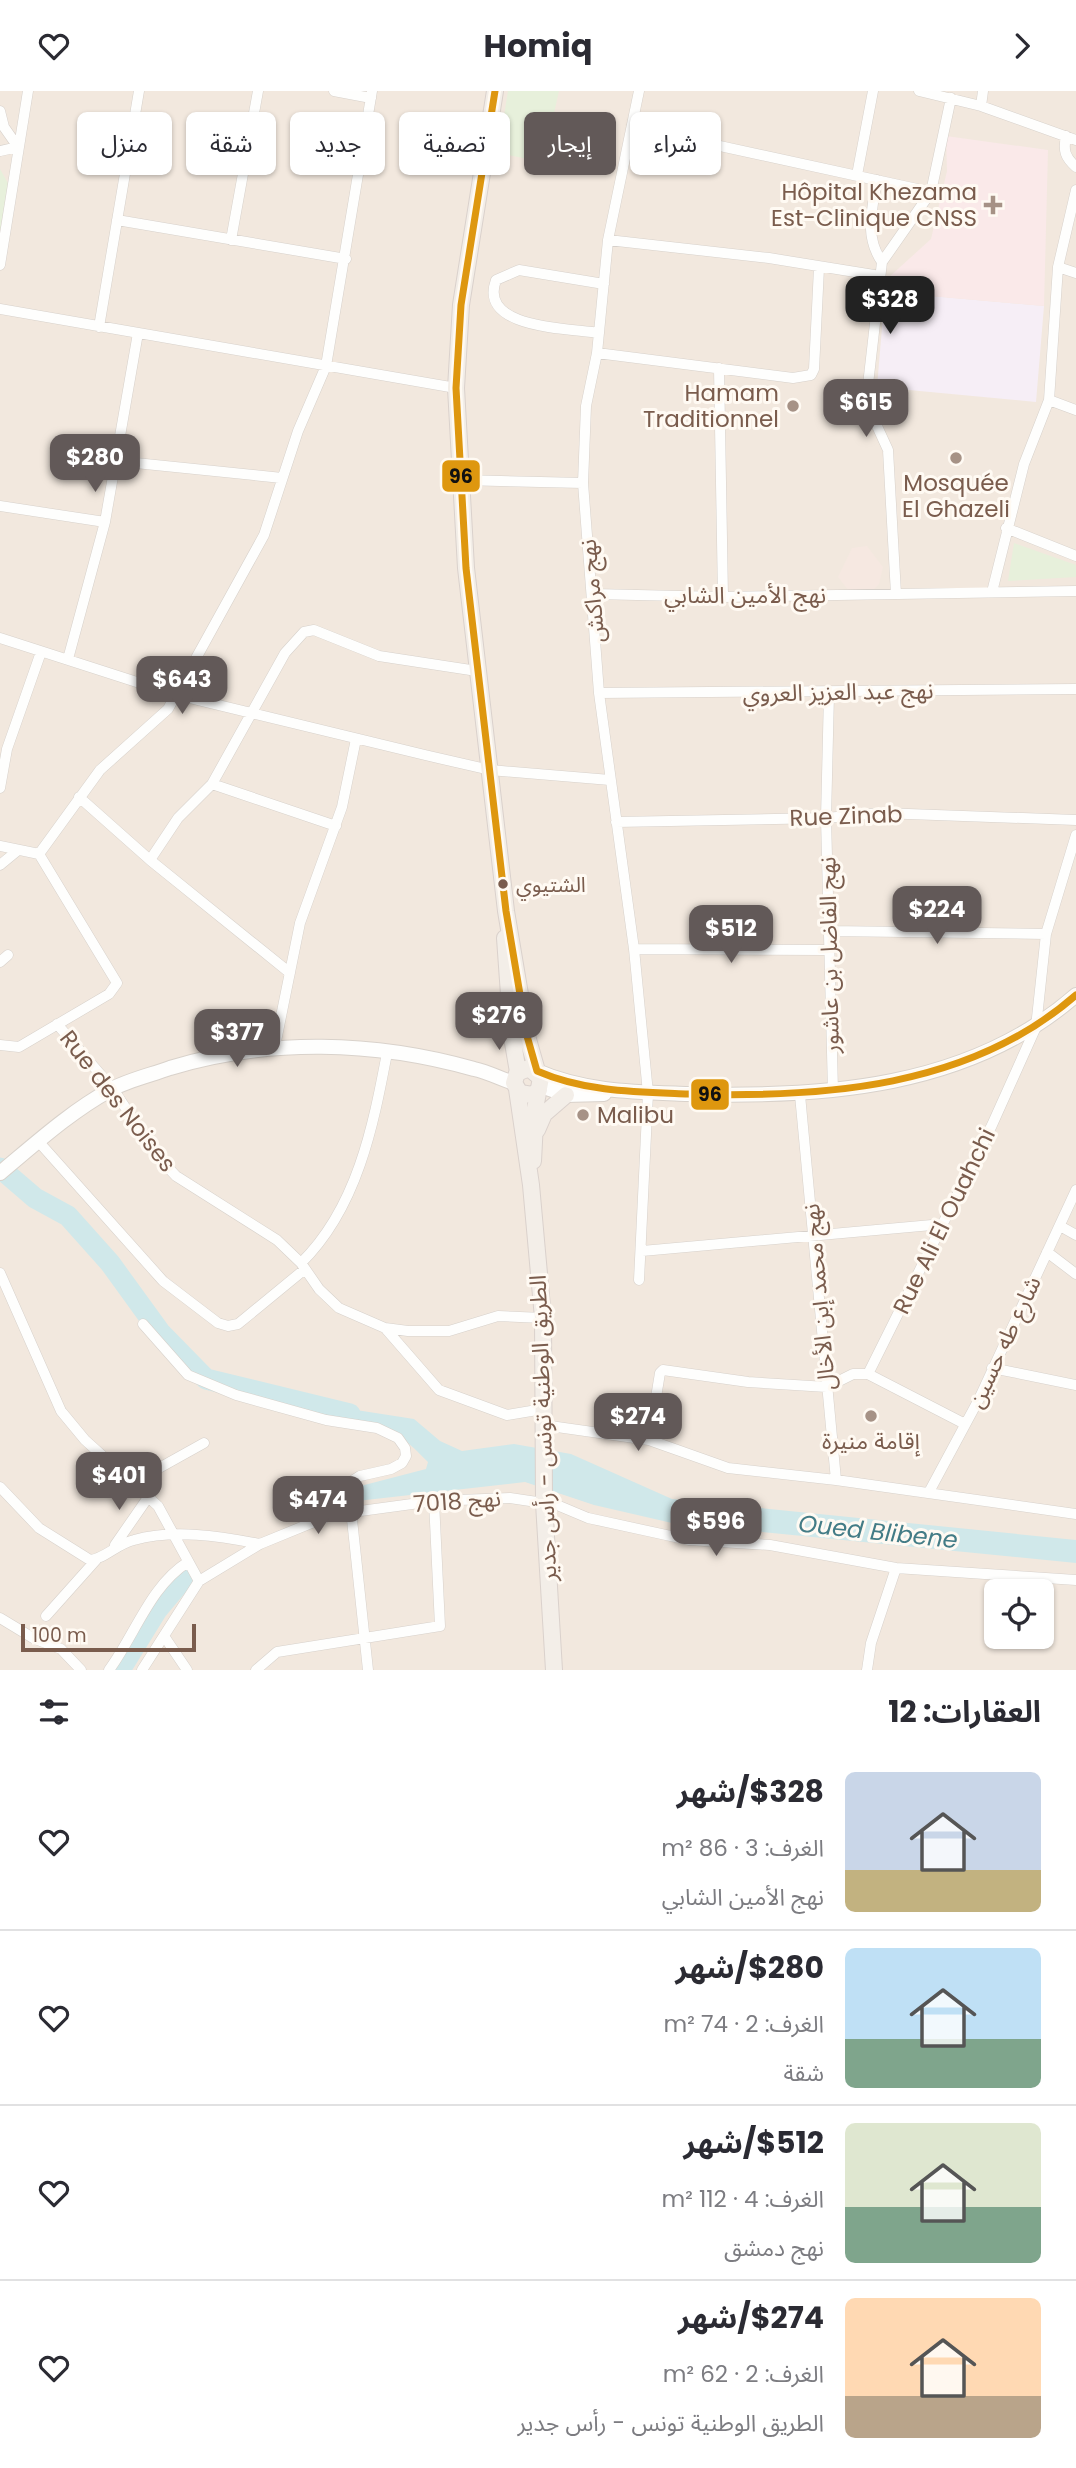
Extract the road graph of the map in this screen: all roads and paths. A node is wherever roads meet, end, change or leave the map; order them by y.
1 (28, 91) edge
2 (139, 91) edge
3 (258, 91) edge
4 (334, 91) edge
5 (495, 91) edge
6 (639, 91) edge
7 (873, 91) edge
8 (919, 91) edge
9 (984, 91) edge
10 (372, 94) edge
11 (951, 98) junction
12 (981, 106) junction
13 (0, 111) edge
14 (636, 112) edge
15 (1071, 138) edge
16 (630, 141) edge
17 (18, 147) junction
18 (721, 148) edge
19 (0, 151) edge
20 (1076, 167) edge
21 (857, 175) junction
22 (877, 180) junction
23 (1076, 190) edge
24 (931, 191) junction
25 (117, 220) junction
26 (231, 240) junction
27 (608, 240) junction
28 (346, 259) junction
29 (882, 262) junction
30 (0, 265) edge
31 (1058, 267) junction
32 (819, 268) junction
33 (1076, 273) edge
34 (880, 276) junction
35 (604, 284) junction
36 (0, 309) edge
37 (99, 327) junction
38 (138, 333) junction
39 (599, 333) junction
40 (597, 353) junction
41 (326, 366) junction
42 (719, 368) junction
43 (456, 389) junction
44 (1049, 400) junction
45 (1076, 410) edge
46 (116, 461) junction
47 (282, 478) junction
48 (461, 480) junction
49 (583, 483) junction
50 (0, 506) edge
51 (105, 522) junction
52 (1006, 528) junction
53 (1076, 556) edge
54 (1076, 590) edge
55 (992, 592) junction
56 (594, 594) junction
57 (897, 594) junction
58 (723, 597) junction
59 (0, 638) edge
60 (41, 652) junction
61 (68, 659) junction
62 (477, 671) junction
63 (1076, 689) edge
64 (599, 693) junction
65 (828, 694) junction
66 (177, 695) junction
67 (251, 715) junction
68 (356, 739) junction
69 (491, 770) junction
70 (610, 780) junction
71 (212, 784) junction
72 (0, 788) edge
73 (79, 797) junction
74 (826, 818) junction
75 (1076, 820) edge
76 (616, 822) junction
77 (336, 826) junction
78 (1076, 835) edge
79 (0, 846) edge
80 (17, 851) junction
81 (39, 854) junction
82 (150, 860) junction
83 (0, 865) edge
84 (506, 911) junction
85 (829, 931) junction
86 (1046, 934) junction
87 (634, 949) junction
88 (828, 950) junction
89 (290, 973) junction
90 (1076, 995) edge
91 (57, 1024) junction
92 (1036, 1027) junction
93 (0, 1045) edge
94 (275, 1046) junction
95 (387, 1053) junction
96 (517, 1079) junction
97 (539, 1082) junction
98 (113, 1089) junction
99 (833, 1091) junction
100 (615, 1092) junction
101 (648, 1093) junction
102 (566, 1095) junction
103 (800, 1095) junction
104 (38, 1142) junction
105 (535, 1143) junction
106 (0, 1173) edge
107 (531, 1185) junction
108 (1076, 1190) edge
109 (943, 1224) junction
110 (1060, 1226) junction
111 (814, 1233) junction
112 (1076, 1235) edge
113 (642, 1251) junction
114 (1047, 1252) junction
115 (303, 1266) junction
116 (0, 1273) edge
117 (1076, 1274) edge
118 (639, 1280) dead end
119 (543, 1318) junction
120 (142, 1324) dead end
121 (385, 1328) junction
122 (992, 1368) junction
123 (868, 1374) junction
124 (1076, 1385) edge
125 (827, 1387) junction
126 (965, 1424) junction
127 (543, 1425) junction
128 (649, 1440) junction
129 (204, 1443) dead end
130 (836, 1480) junction
131 (134, 1482) junction
132 (0, 1487) edge
133 (929, 1492) junction
134 (149, 1496) junction
135 (544, 1497) junction
136 (434, 1501) junction
137 (351, 1510) junction
138 (1076, 1514) edge
139 (321, 1518) junction
140 (174, 1534) junction
141 (260, 1544) junction
142 (115, 1545) junction
143 (96, 1560) junction
144 (188, 1562) junction
145 (896, 1568) junction
146 (1076, 1580) edge
147 (199, 1581) junction
148 (46, 1616) dead end
149 (0, 1618) edge
150 (366, 1635) junction
151 (164, 1636) junction
152 (81, 1670) edge
153 (108, 1670) edge
154 (142, 1670) edge
155 (187, 1670) edge
156 (256, 1670) edge
157 (368, 1670) edge
158 (554, 1670) edge
159 (867, 1670) edge

1 - 17 street
2 - 25 street
3 - 26 street
4 - 10 street
5 - 43 main road, الطريق الوطنية تونس - رأس جدير
6 - 14 street, نهج مراكش
7 - 21 street
8 - 11 street
9 - 12 street
10 - 28 street
11 - 12 street
11 - 24 street
12 - 15 street
13 - 17 street
15 - 20 street
16 - 27 street, نهج مراكش
17 - 19 street
17 - 30 street
18 - 21 street
21 - 22 street
22 - 24 street
22 - 29 street
23 - 31 street
24 - 29 street
25 - 26 street
25 - 37 street
26 - 28 street
27 - 32 street
27 - 35 street, نهج مراكش
28 - 41 street
29 - 34 street
31 - 33 street
31 - 44 street
32 - 34 street
32 - 42 street
34 - 57 street
35 - 39 street, نهج مراكش
35 - 39 street
36 - 37 street
37 - 38 street
38 - 41 street
38 - 46 street
39 - 40 street, نهج مراكش
40 - 42 street
40 - 49 street, نهج مراكش
41 - 43 street
41 - 47 street
42 - 58 street
43 - 48 main road, الطريق الوطنية تونس - رأس جدير
44 - 45 street
44 - 52 street
46 - 47 street
46 - 51 street
47 - 66 street
48 - 49 street
48 - 62 main road, الطريق الوطنية تونس - رأس جدير
49 - 56 street, نهج مراكش
50 - 51 street
51 - 61 street
52 - 53 street
52 - 55 street
54 - 55 street, نهج الأمين الشابي
55 - 57 street, نهج الأمين الشابي
56 - 58 street, نهج الأمين الشابي
56 - 64 street, نهج مراكش
57 - 58 street, نهج الأمين الشابي
59 - 60 street
60 - 61 street
60 - 72 street
61 - 66 street
62 - 67 street
62 - 69 main road, الطريق الوطنية تونس - رأس جدير
63 - 65 street, نهج عبد العزيز العروي
64 - 65 street, نهج عبد العزيز العروي
64 - 70 street, نهج مراكش
65 - 74 street, نهج الفاضل بن عاشور
66 - 67 street
66 - 73 street
67 - 68 street
67 - 71 street
68 - 69 street
68 - 77 street
69 - 70 street
69 - 84 main road, الطريق الوطنية تونس - رأس جدير
70 - 76 street, نهج مراكش
71 - 77 street
71 - 82 street
73 - 81 street
73 - 82 street
74 - 75 street, Rue Zinab
74 - 76 street, Rue Zinab
74 - 85 street, نهج الفاضل بن عاشور
76 - 87 street, نهج مراكش
77 - 89 street
78 - 86 street, Rue Ali El Ouahchi
79 - 80 street
80 - 81 street
80 - 83 street
81 - 91 street
82 - 89 street
84 - 96 main road, الطريق الوطنية تونس - رأس جدير
84 - 97 main road, الطريق الوطنية تونس - رأس جدير
85 - 86 street
85 - 88 street, نهج الفاضل بن عاشور
86 - 92 street, Rue Ali El Ouahchi
87 - 88 street
87 - 101 street, نهج مراكش
88 - 99 street, نهج الفاضل بن عاشور
89 - 94 street
90 - 92 main road
91 - 93 street
91 - 98 street, Rue des Noises
92 - 99 main road
92 - 109 street, Rue Ali El Ouahchi
94 - 95 main road
94 - 98 main road
95 - 96 main road
95 - 115 street
96 - 97 main road
96 - 97 main road
96 - 107 main road, الطريق الوطنية تونس - رأس جدير
97 - 100 main road
97 - 102 main road
97 - 105 main road, الطريق الوطنية تونس - رأس جدير
98 - 104 main road
98 - 115 street, Rue des Noises
99 - 103 main road
100 - 101 main road
100 - 102 main road
101 - 103 main road
101 - 113 street, نهج مراكش
102 - 105 main road
103 - 111 street, نهج محمد إبن الأخال
104 - 106 main road
104 - 115 street
105 - 107 main road, الطريق الوطنية تونس - رأس جدير
107 - 119 main road, الطريق الوطنية تونس - رأس جدير
108 - 110 street, شارع طه حسين
109 - 111 street
109 - 123 street, Rue Ali El Ouahchi
110 - 112 street
110 - 114 street, شارع طه حسين
111 - 113 street
111 - 125 street, نهج محمد إبن الأخال
113 - 118 street, نهج مراكش
114 - 117 street
114 - 122 street, شارع طه حسين
115 - 121 street, Rue des Noises
116 - 131 street
119 - 121 street, Rue des Noises
119 - 127 main road, الطريق الوطنية تونس - رأس جدير
120 - 139 street
121 - 127 street
122 - 124 street
122 - 126 street, شارع طه حسين
123 - 125 street
123 - 126 street
125 - 128 street
125 - 130 street, نهج محمد إبن الأخال
126 - 133 street, شارع طه حسين
127 - 128 street
127 - 135 main road, الطريق الوطنية تونس - رأس جدير
128 - 130 street
129 - 131 street
130 - 133 street
131 - 134 street
132 - 143 street
133 - 138 street
134 - 140 street
134 - 142 street
135 - 136 street, نهج 7018
135 - 145 street, نهج 7018
135 - 158 main road, الطريق الوطنية تونس - رأس جدير
136 - 137 street, نهج 7018
136 - 150 street
137 - 139 street, نهج 7018
137 - 150 street
139 - 141 street, نهج 7018
140 - 141 street
140 - 142 street
140 - 144 street
141 - 147 street, نهج 7018
142 - 143 street
143 - 148 street
144 - 147 street
144 - 153 street
145 - 146 street, نهج 7018
145 - 159 street
147 - 151 street, نهج 7018
149 - 152 street
150 - 156 street
150 - 157 street
151 - 154 street, نهج 7018
151 - 155 street

